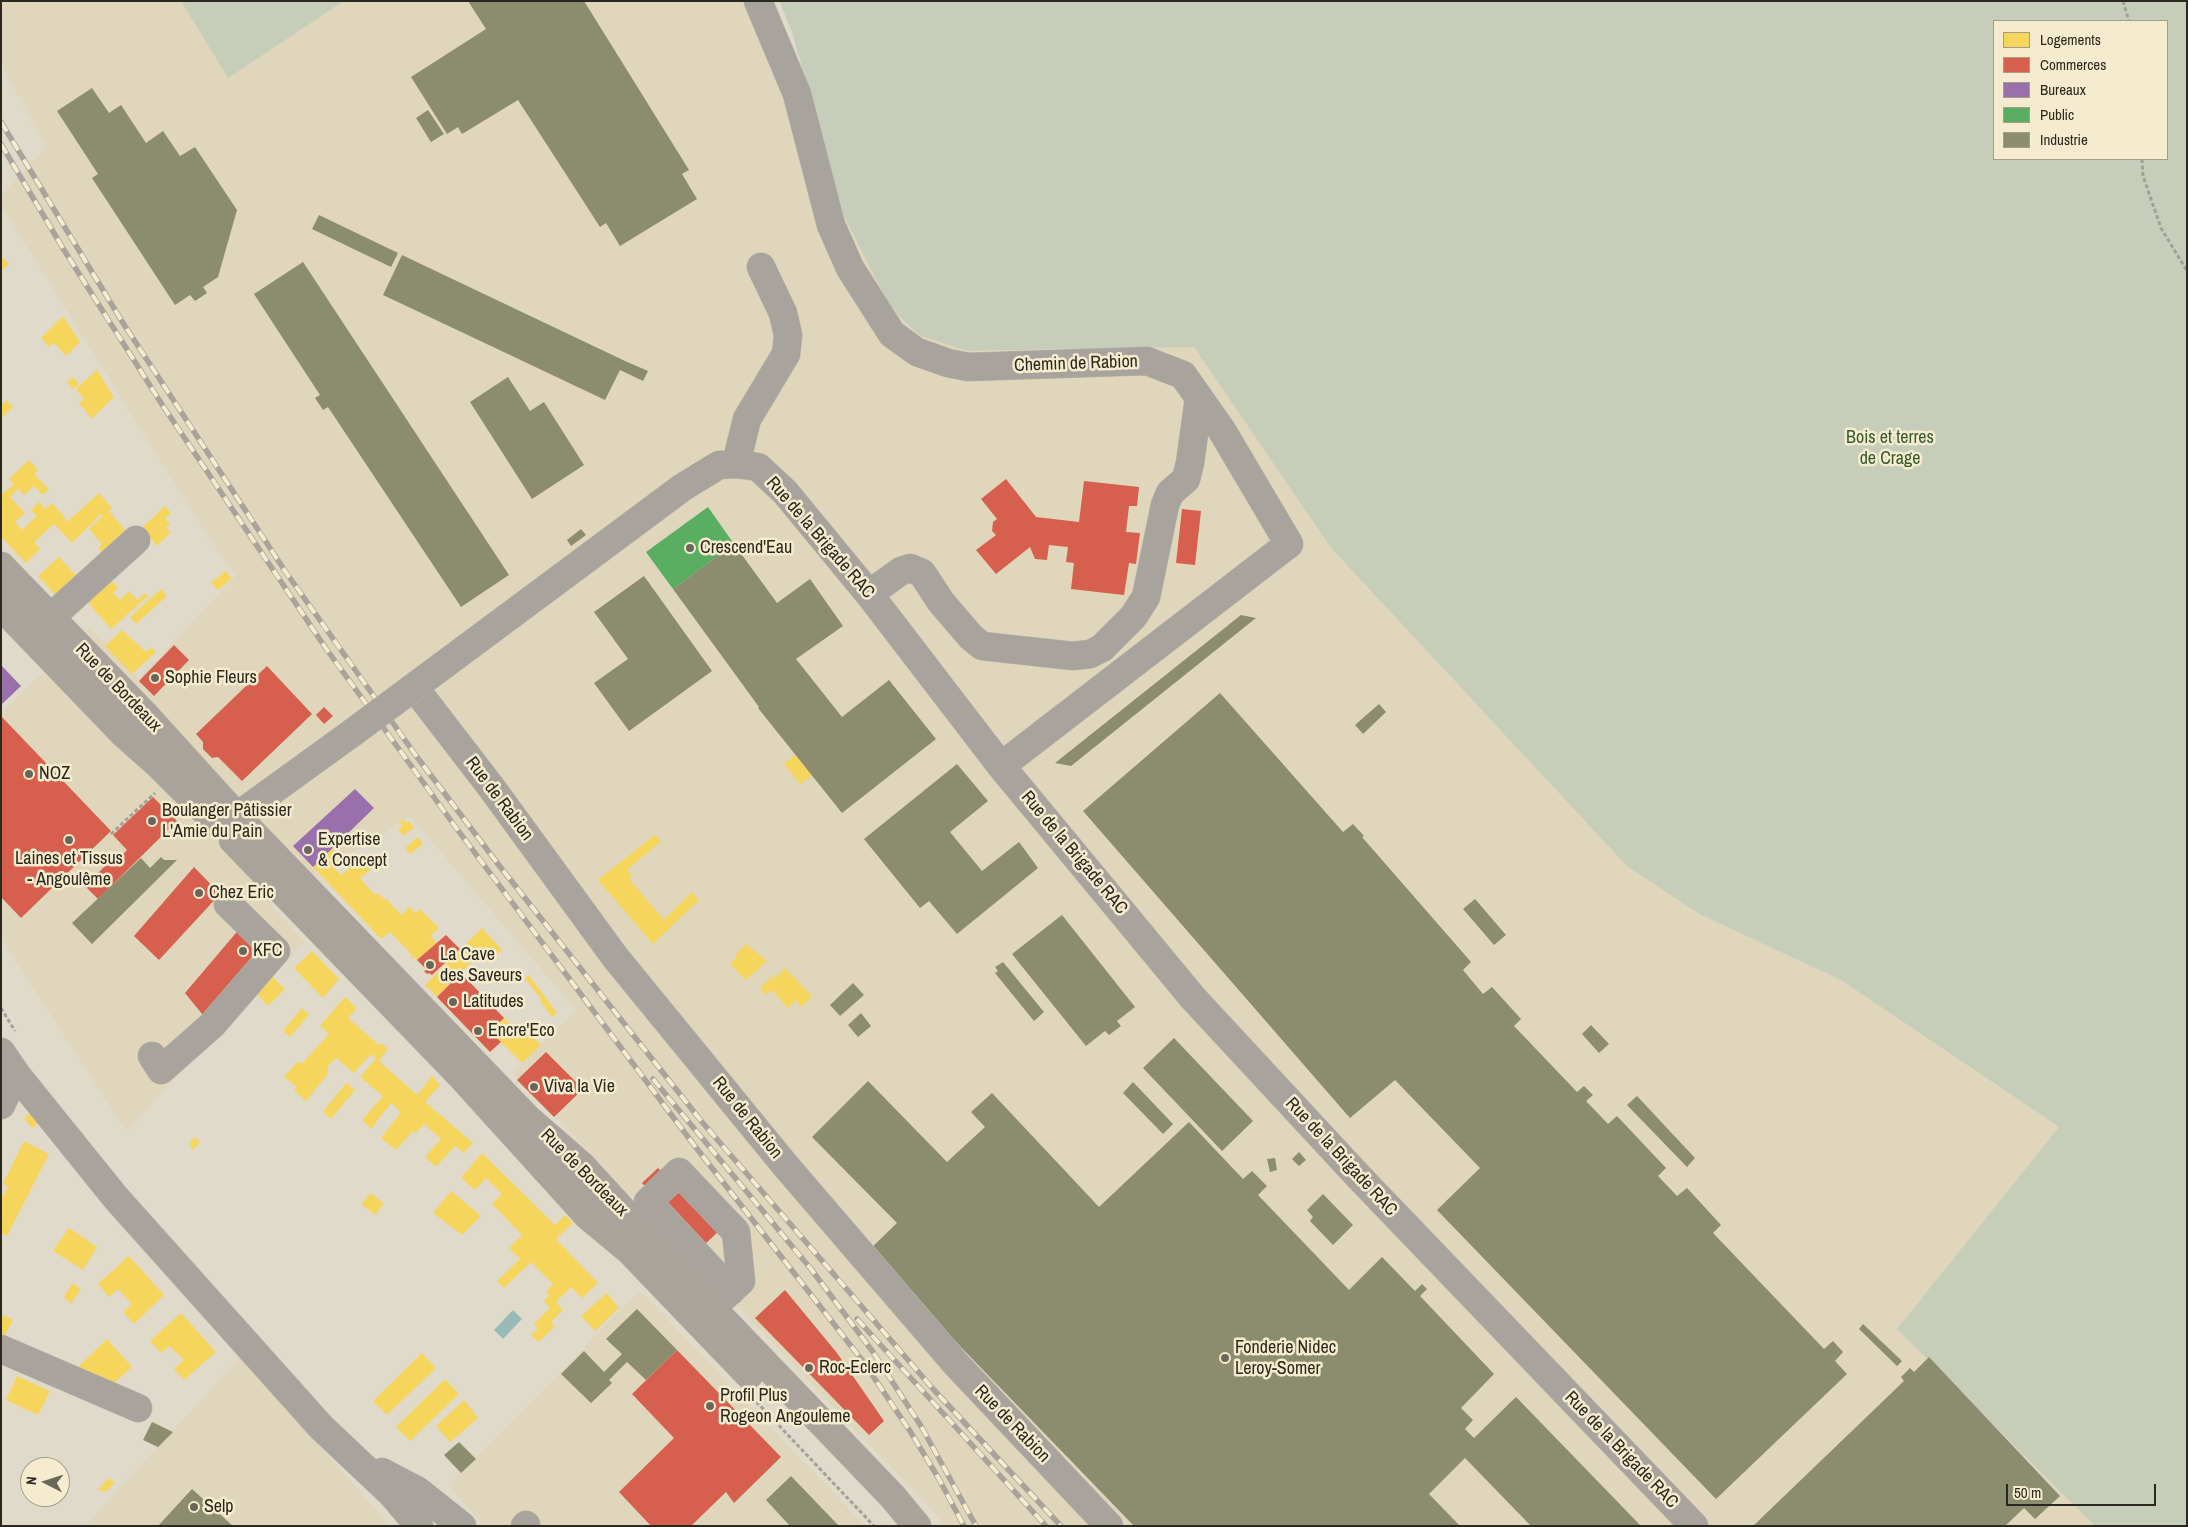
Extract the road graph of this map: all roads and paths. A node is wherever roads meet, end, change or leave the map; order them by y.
1 (758, 1) edge
2 (2123, 1) edge
3 (2129, 20) edge
4 (2142, 160) edge
5 (761, 267) dead end
6 (2187, 271) edge
7 (1199, 398) junction
8 (736, 464) junction
9 (136, 540) dead end
10 (1, 566) edge
11 (1, 586) edge
12 (869, 594) junction
13 (1, 606) edge
14 (50, 618) junction
15 (414, 687) junction
16 (166, 761) junction
17 (1001, 766) junction
18 (234, 823) junction
19 (111, 834) dead end
20 (228, 904) dead end
21 (359, 942) junction
22 (1, 1008) edge
23 (11, 1054) edge
24 (152, 1056) dead end
25 (1, 1105) edge
26 (540, 1145) junction
27 (638, 1209) junction
28 (721, 1300) junction
29 (1, 1349) edge
30 (138, 1408) dead end
31 (405, 1493) junction
32 (419, 1526) edge
33 (462, 1526) edge
34 (894, 1526) edge
35 (908, 1526) edge
36 (917, 1526) edge
37 (1109, 1526) edge
38 (1694, 1526) edge

1 - 7 street, Chemin de Rabion
2 - 3 path
4 - 6 path
5 - 8 street
7 - 12 street
7 - 17 street, Chemin de Rabion
8 - 12 street, Rue de la Brigade RAC
8 - 15 street, Rue de la Brigade RAC
9 - 14 street
10 - 14 main road, Rue de Bordeaux
11 - 16 street
12 - 17 street, Rue de la Brigade RAC
13 - 16 main road, Rue de Bordeaux
14 - 16 main road, Rue de Bordeaux
15 - 18 street, Rue de la Brigade RAC, bridge
15 - 37 street, Rue de Rabion
16 - 18 main road, Rue de Bordeaux
16 - 19 path
17 - 38 street, Rue de la Brigade RAC
18 - 21 main road, Rue de Bordeaux
18 - 26 main road, Rue de Bordeaux
20 - 24 street
21 - 26 main road, Rue de Bordeaux
21 - 35 street
22 - 23 path
23 - 25 street
23 - 31 street
26 - 27 main road, Rue de Bordeaux
26 - 34 main road, Rue de Bordeaux
27 - 28 main road, Rue de Bordeaux
27 - 28 street
28 - 36 main road, Rue de Bordeaux
29 - 30 street
31 - 32 street
31 - 33 street

